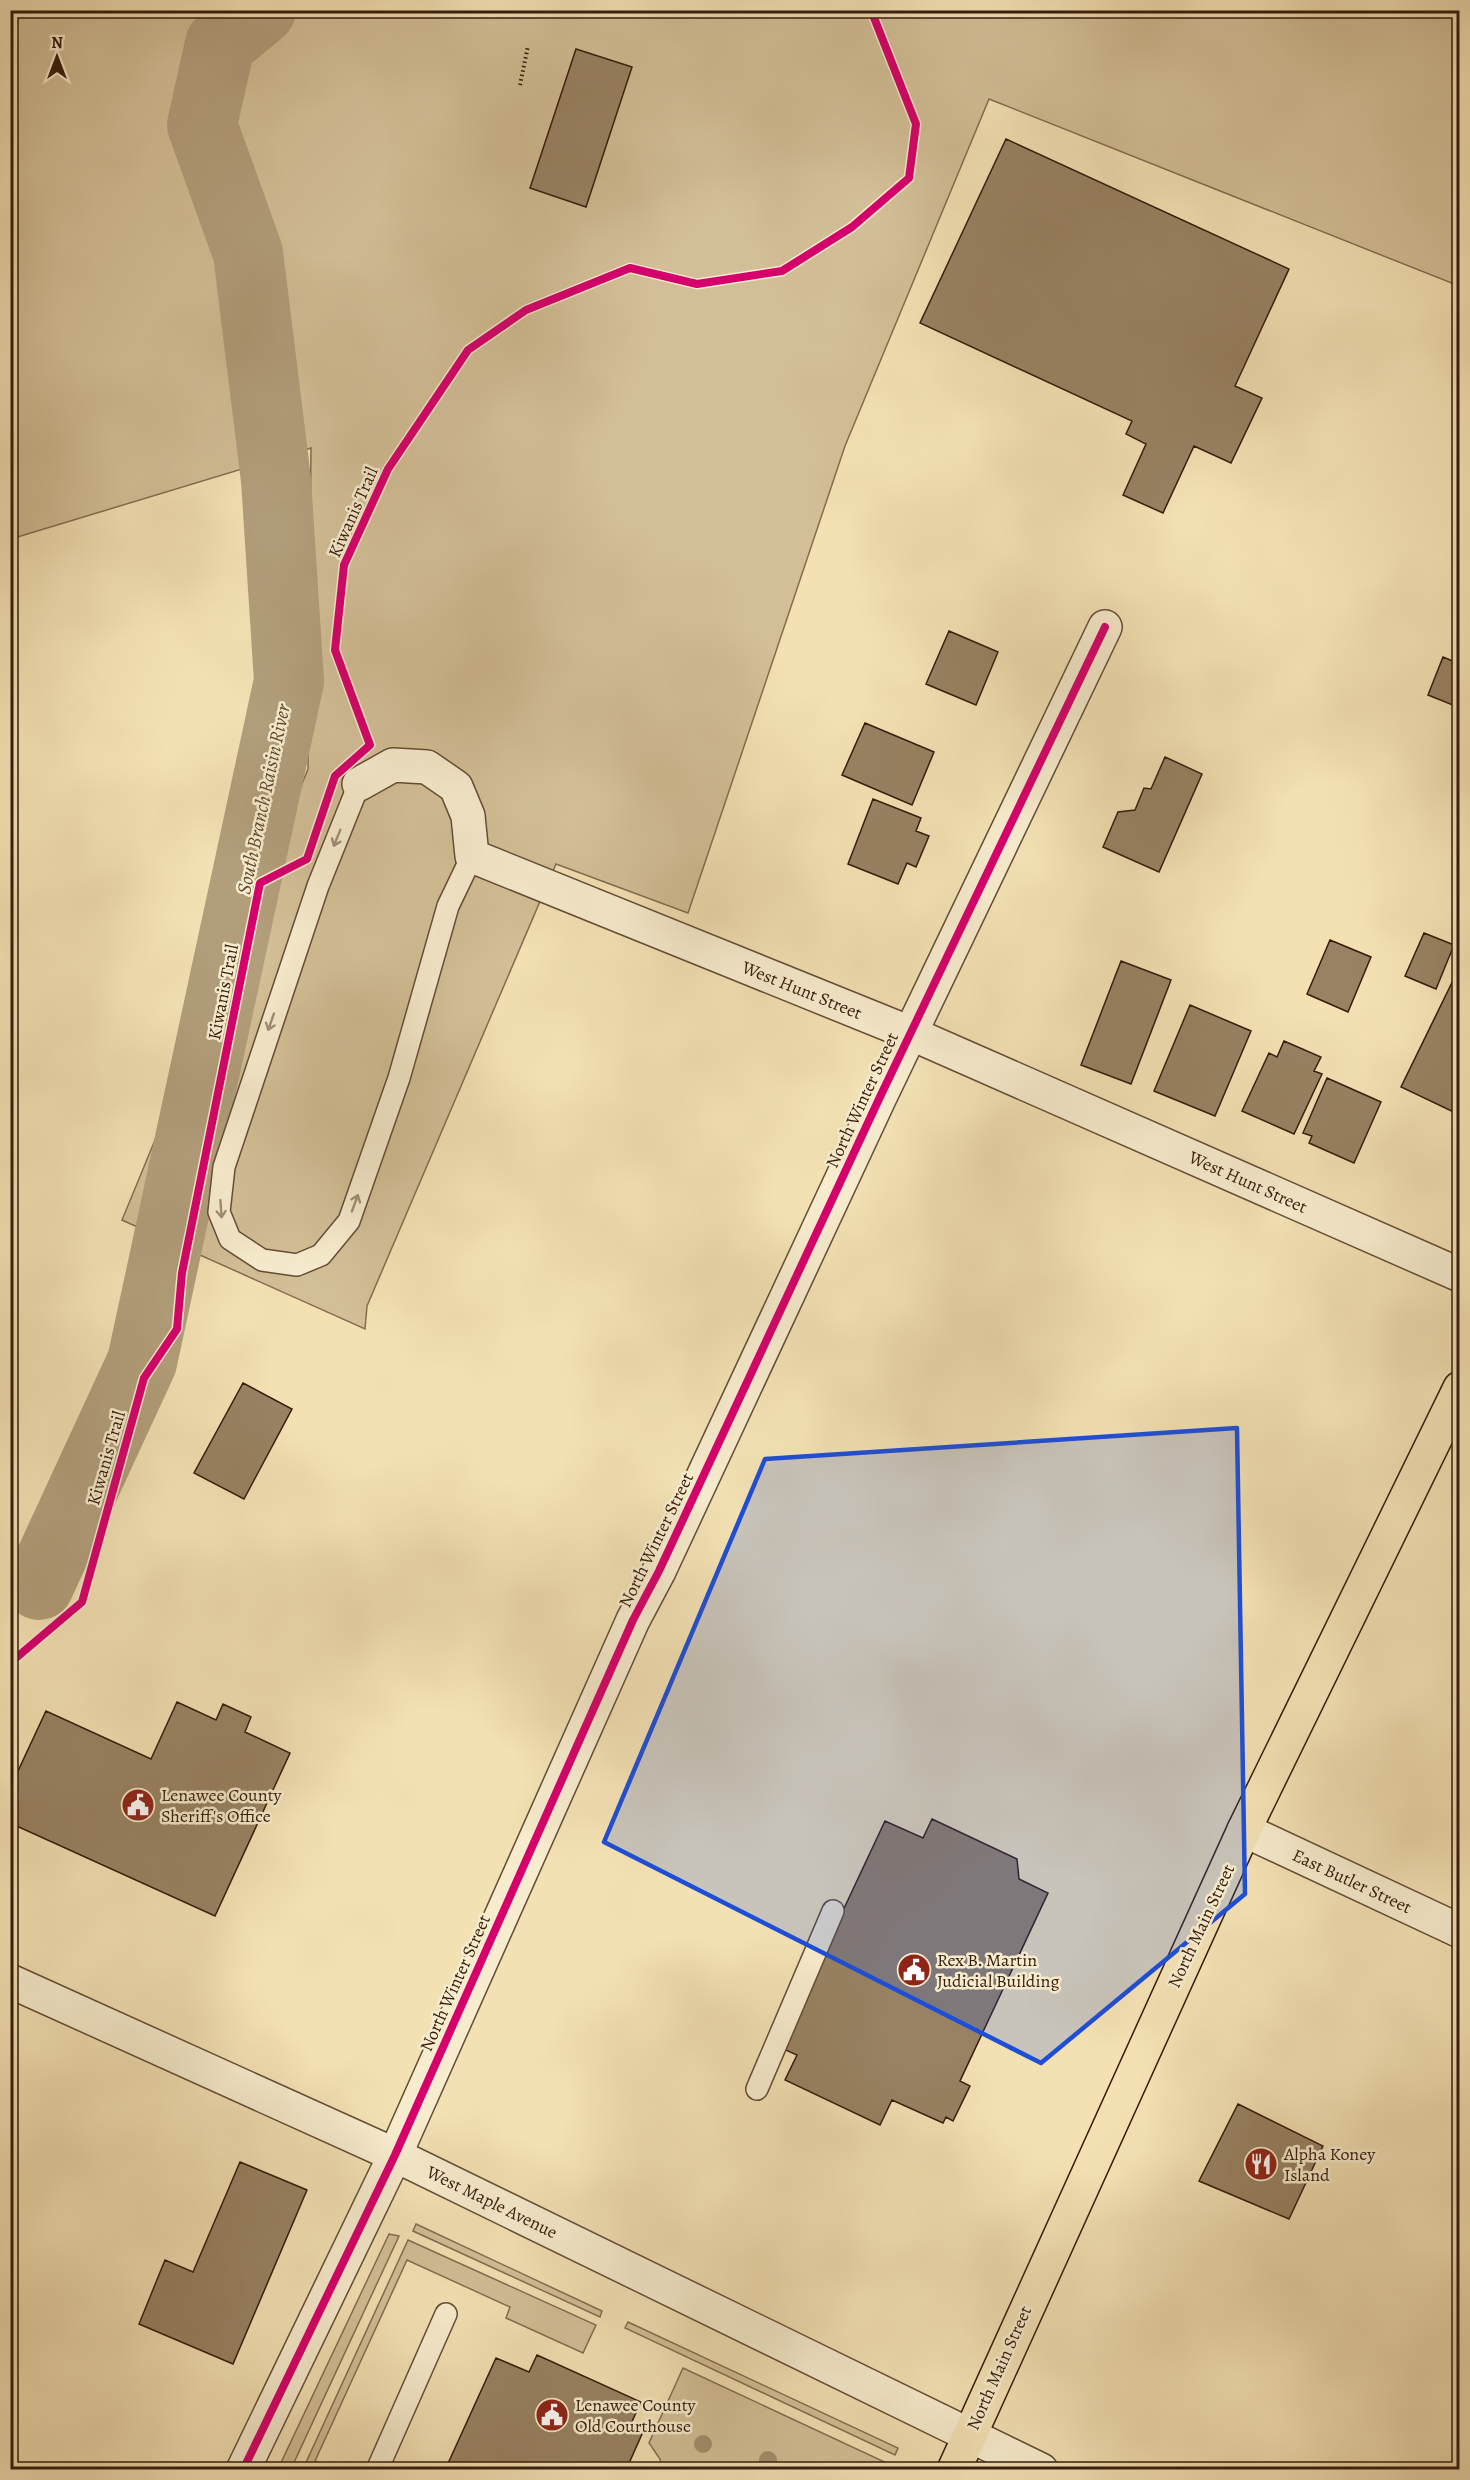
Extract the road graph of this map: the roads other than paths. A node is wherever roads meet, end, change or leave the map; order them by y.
1 (1105, 627) dead end
2 (359, 784) joint
3 (472, 856) junction
4 (910, 1033) junction
5 (1460, 1275) edge
6 (1460, 1388) edge
7 (1244, 1830) junction
8 (833, 1911) dead end
9 (1460, 1931) edge
10 (10, 1981) edge
11 (757, 2089) dead end
12 (396, 2155) junction
13 (446, 2314) dead end
14 (968, 2436) junction
15 (243, 2469) edge
16 (377, 2469) edge
17 (954, 2469) edge
18 (1041, 2469) edge

1 - 4 street, North Winter Street
2 - 3 street
2 -> 3 lane
3 - 4 street, West Hunt Street
4 - 5 street, West Hunt Street
4 - 12 street, North Winter Street
6 - 7 main road, North Main Street
7 - 9 street, East Butler Street
7 - 14 main road, North Main Street
8 - 11 lane
10 - 12 street, West Maple Avenue
12 - 14 street, West Maple Avenue
12 - 15 street, North Winter Street
13 - 16 lane
14 - 17 main road, North Main Street
14 - 18 street, West Maple Avenue

